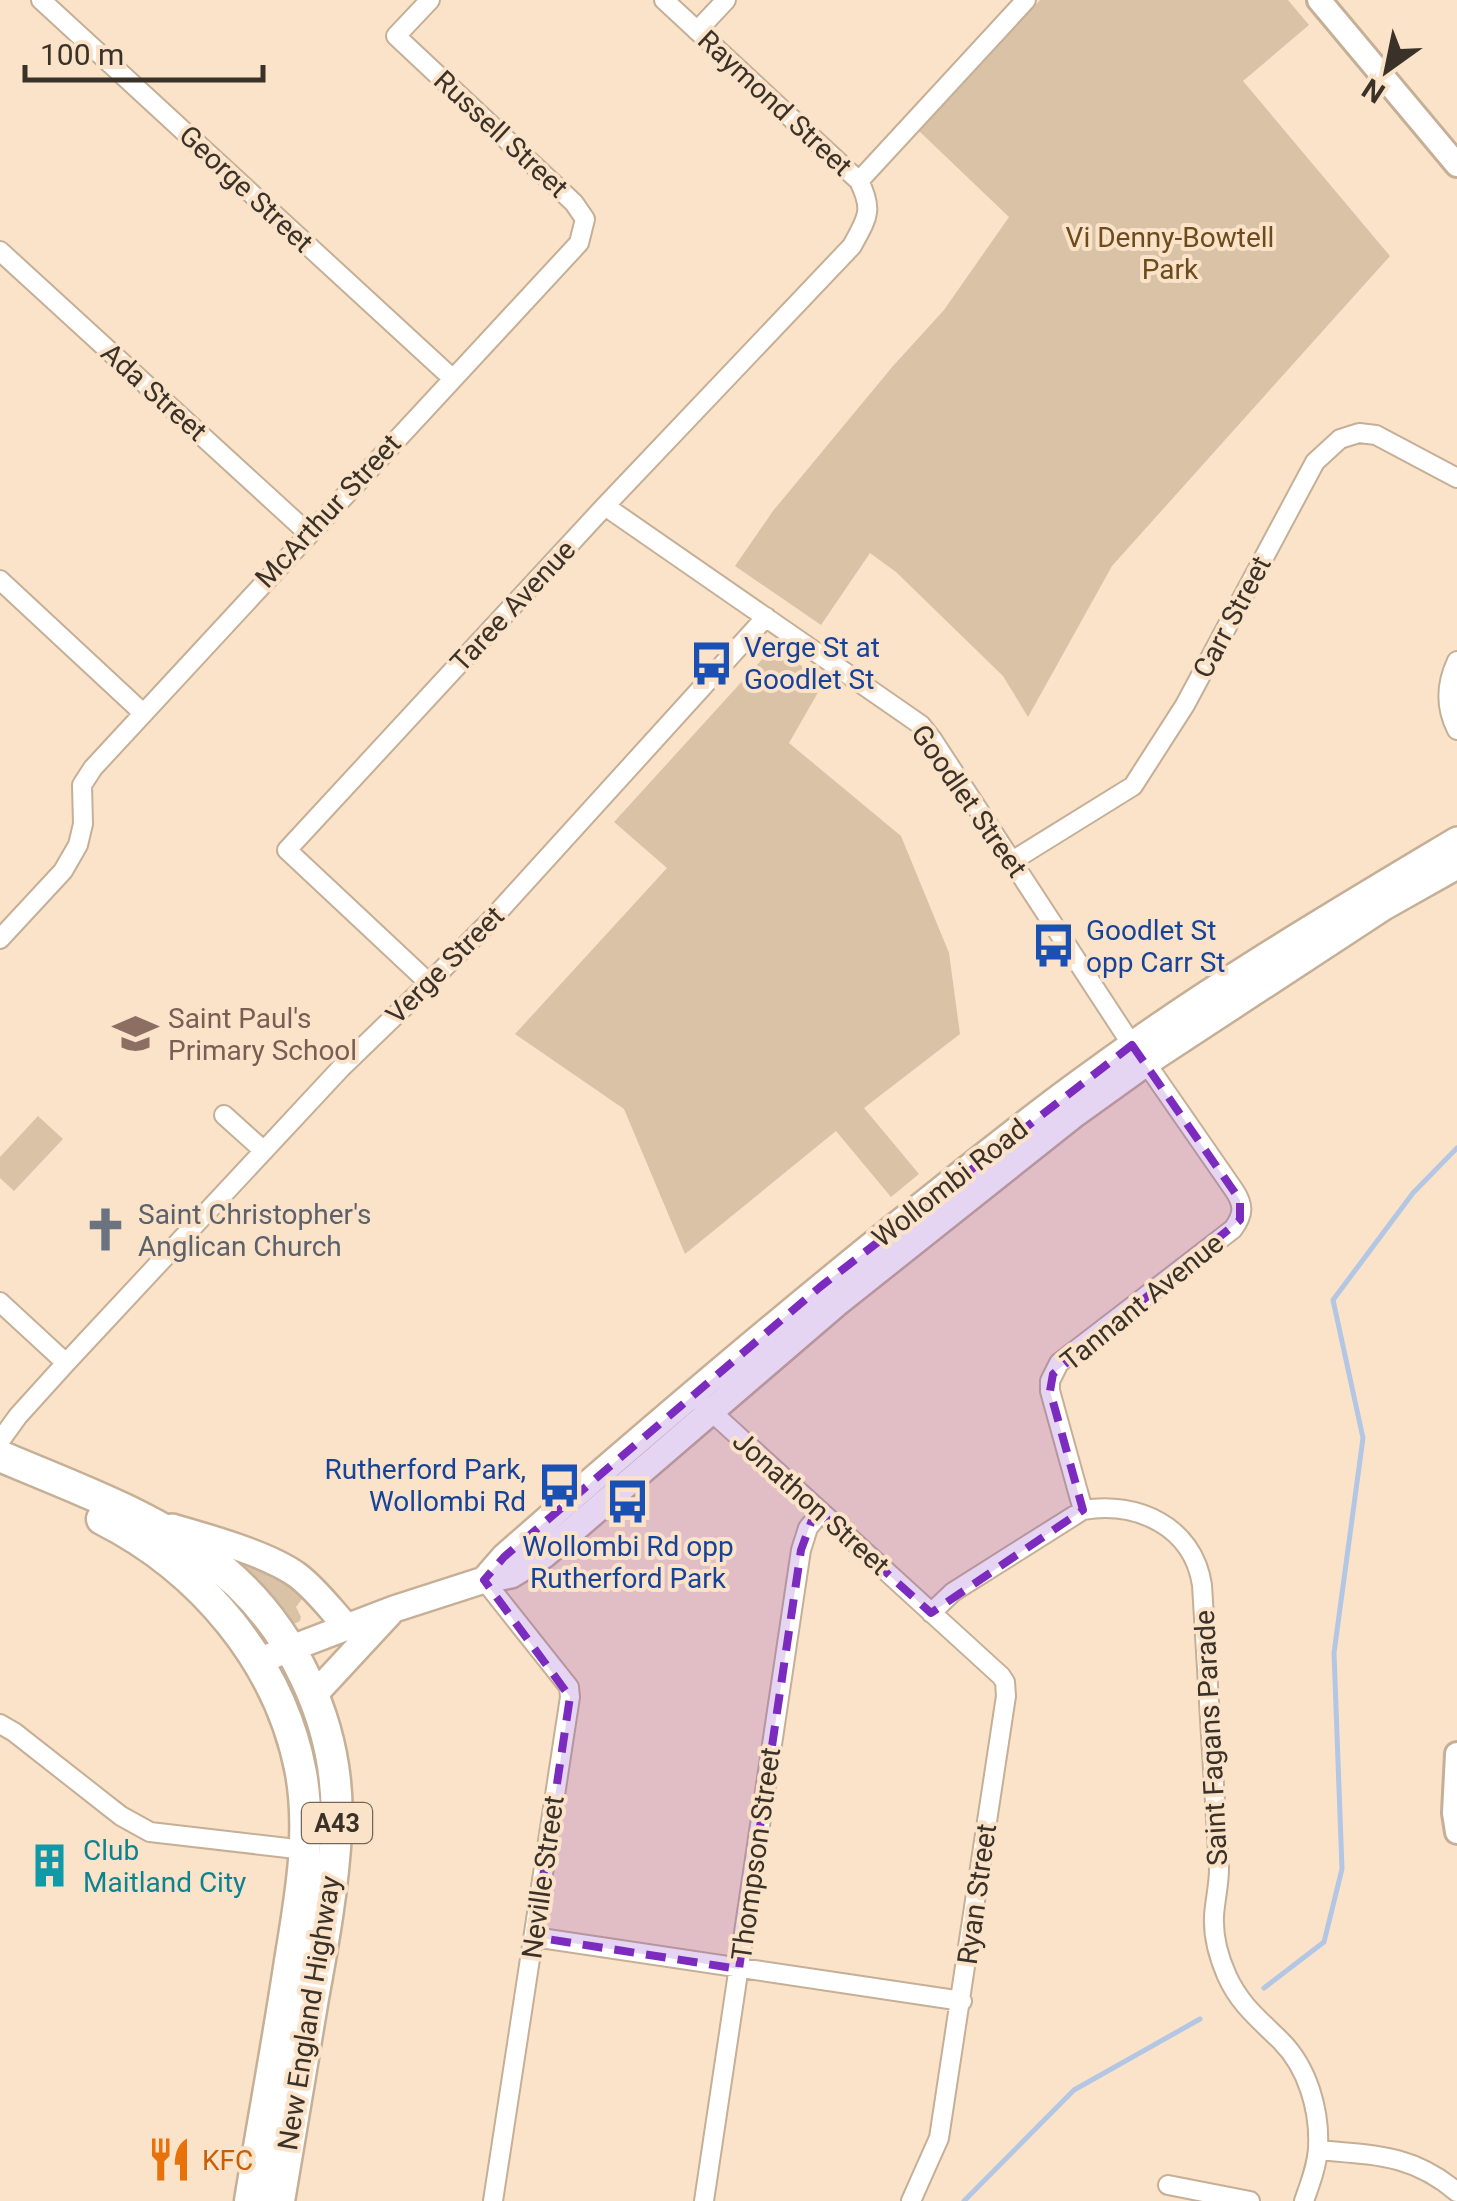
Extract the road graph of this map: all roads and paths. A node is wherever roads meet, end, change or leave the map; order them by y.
1 (42, 0) edge
2 (430, 0) edge
3 (664, 0) edge
4 (726, 0) edge
5 (1026, 0) edge
6 (1320, 0) edge
7 (697, 30) junction
8 (1457, 165) edge
9 (859, 181) junction
10 (868, 216) joint
11 (579, 242) joint
12 (0, 251) edge
13 (452, 378) junction
14 (1457, 478) edge
15 (606, 506) junction
16 (308, 533) junction
17 (0, 580) edge
18 (766, 618) junction
19 (1457, 661) edge
20 (143, 712) junction
21 (1457, 730) edge
22 (1457, 840) edge
23 (1012, 861) junction
24 (1457, 866) edge
25 (6, 918) edge
26 (0, 939) edge
27 (430, 983) junction
28 (1139, 1054) junction
29 (224, 1114) dead end
30 (264, 1151) junction
31 (0, 1302) edge
32 (66, 1363) junction
33 (701, 1402) junction
34 (0, 1441) edge
35 (0, 1456) edge
36 (0, 1476) edge
37 (1082, 1510) junction
38 (820, 1513) junction
39 (152, 1521) junction
40 (484, 1580) junction
41 (394, 1609) junction
42 (931, 1613) junction
43 (347, 1627) junction
44 (291, 1648) junction
45 (258, 1661) junction
46 (314, 1695) junction
47 (0, 1724) edge
48 (1457, 1754) edge
49 (1457, 1832) edge
50 (304, 1850) junction
51 (534, 1937) junction
52 (739, 1968) junction
53 (962, 2000) junction
54 (1318, 2150) junction
55 (1168, 2185) dead end
56 (1457, 2192) edge
57 (250, 2201) edge
58 (279, 2201) edge
59 (493, 2201) edge
60 (704, 2201) edge
61 (911, 2201) edge
62 (1250, 2201) edge
63 (1304, 2201) edge

1 - 13 street, George Street
2 - 11 street, Russell Street
3 - 7 street, Raymond Street
4 - 7 street
5 - 9 street
6 - 8 street
7 - 9 street, Raymond Street
9 - 10 street, Raymond Street
10 - 15 street, Taree Avenue
11 - 13 street, McArthur Street
12 - 16 street, Ada Street
13 - 16 street, McArthur Street
14 - 23 street, Carr Street
15 - 18 street, Goodlet Street
15 - 27 street, Taree Avenue
16 - 20 street, McArthur Street
17 - 20 street
18 - 23 street, Goodlet Street
18 - 27 street, Verge Street
19 - 21 street
20 - 25 street, McArthur Street
22 - 28 main road, Wollombi Road
23 - 28 street, Goodlet Street
24 - 28 main road, Wollombi Road
25 - 26 street
27 - 30 street, Verge Street
28 - 33 main road, Wollombi Road
28 - 37 street, Tannant Avenue
29 - 30 street
30 - 32 street, Verge Street
31 - 32 street
32 - 34 street, Verge Street
33 - 38 street, Jonathon Street
33 - 40 main road, Wollombi Road
35 - 39 highway, New England Highway / A43
36 - 45 highway, New England Highway / A43
37 - 42 street
37 - 54 street, Saint Fagans Parade
38 - 42 street, Jonathon Street
38 - 52 street, Thompson Street
39 - 43 main road
39 - 44 highway, New England Highway / A43
40 - 41 main road, Wollombi Road
40 - 51 street, Neville Street
41 - 43 main road, Wollombi Road
41 - 46 main road
42 - 53 street, Ryan Street
43 - 44 main road, Wollombi Road
44 - 45 main road, Wollombi Road
44 - 46 highway, New England Highway / A43
45 - 50 highway, New England Highway / A43
46 - 58 highway, New England Highway / A43
47 - 50 street
48 - 49 street
50 - 57 highway, New England Highway / A43
51 - 52 street
51 - 59 street, Neville Street
52 - 53 street
52 - 60 street, Thompson Street
53 - 61 street, Ryan Street
54 - 56 street
54 - 63 street, Saint Fagans Parade
55 - 62 street

